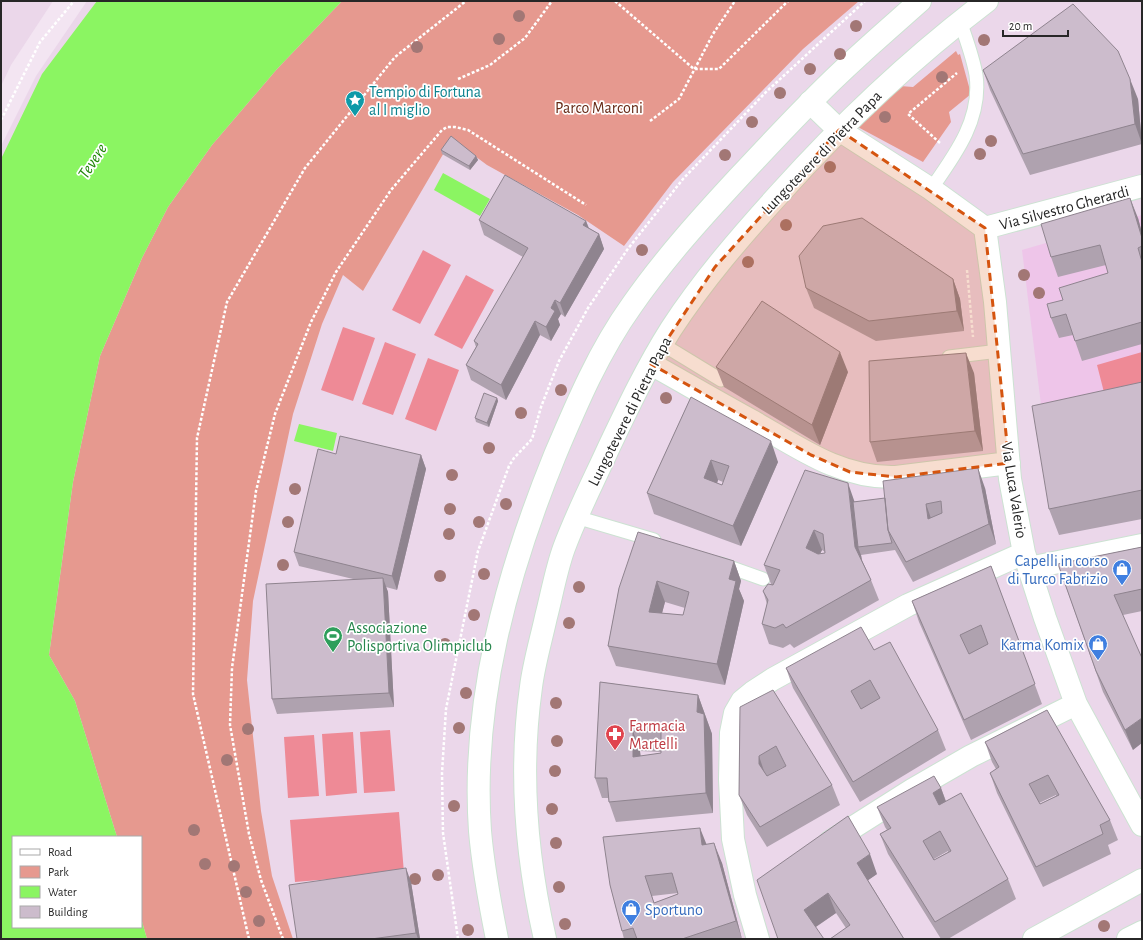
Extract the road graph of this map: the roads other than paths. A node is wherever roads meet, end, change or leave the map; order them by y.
1 (920, 1) edge
2 (987, 1) edge
3 (960, 22) junction
4 (810, 102) junction
5 (839, 130) junction
6 (1142, 186) edge
7 (931, 189) junction
8 (985, 228) junction
9 (662, 344) junction
10 (999, 351) junction
11 (740, 354) edge
12 (935, 358) edge
13 (651, 364) junction
14 (1009, 462) junction
15 (576, 517) junction
16 (662, 543) edge
17 (1142, 545) edge
18 (706, 558) edge
19 (1027, 561) junction
20 (763, 579) edge
21 (1076, 704) junction
22 (1142, 824) edge
23 (812, 853) edge
24 (1142, 880) edge
25 (765, 882) edge
26 (745, 895) junction
27 (1142, 932) edge
28 (497, 939) edge
29 (545, 939) edge
30 (758, 939) edge
31 (1034, 939) edge
32 (1128, 939) edge

1 - 4 street
2 - 3 street, Lungotevere di Pietra Papa
3 - 5 street, Lungotevere di Pietra Papa
3 - 7 lane
4 - 5 street
4 - 28 street
5 - 7 street
5 - 9 street, Lungotevere di Pietra Papa
6 - 8 street, Via Silvestro Gherardi
7 - 8 street
8 - 10 street, Via Luca Valerio
9 - 11 lane
9 - 13 street, Lungotevere di Pietra Papa
10 - 12 lane
10 - 14 street, Via Luca Valerio
13 - 14 street
13 - 15 street, Lungotevere di Pietra Papa
14 - 19 street, Via Luca Valerio
15 - 16 lane
15 - 29 street, Lungotevere di Pietra Papa
17 - 19 street
18 - 20 lane
19 - 21 street, Via Luca Valerio
19 - 26 street
21 - 22 street, Via Luca Valerio
21 - 23 street
24 - 31 street
25 - 26 street
26 - 30 street
27 - 32 street

